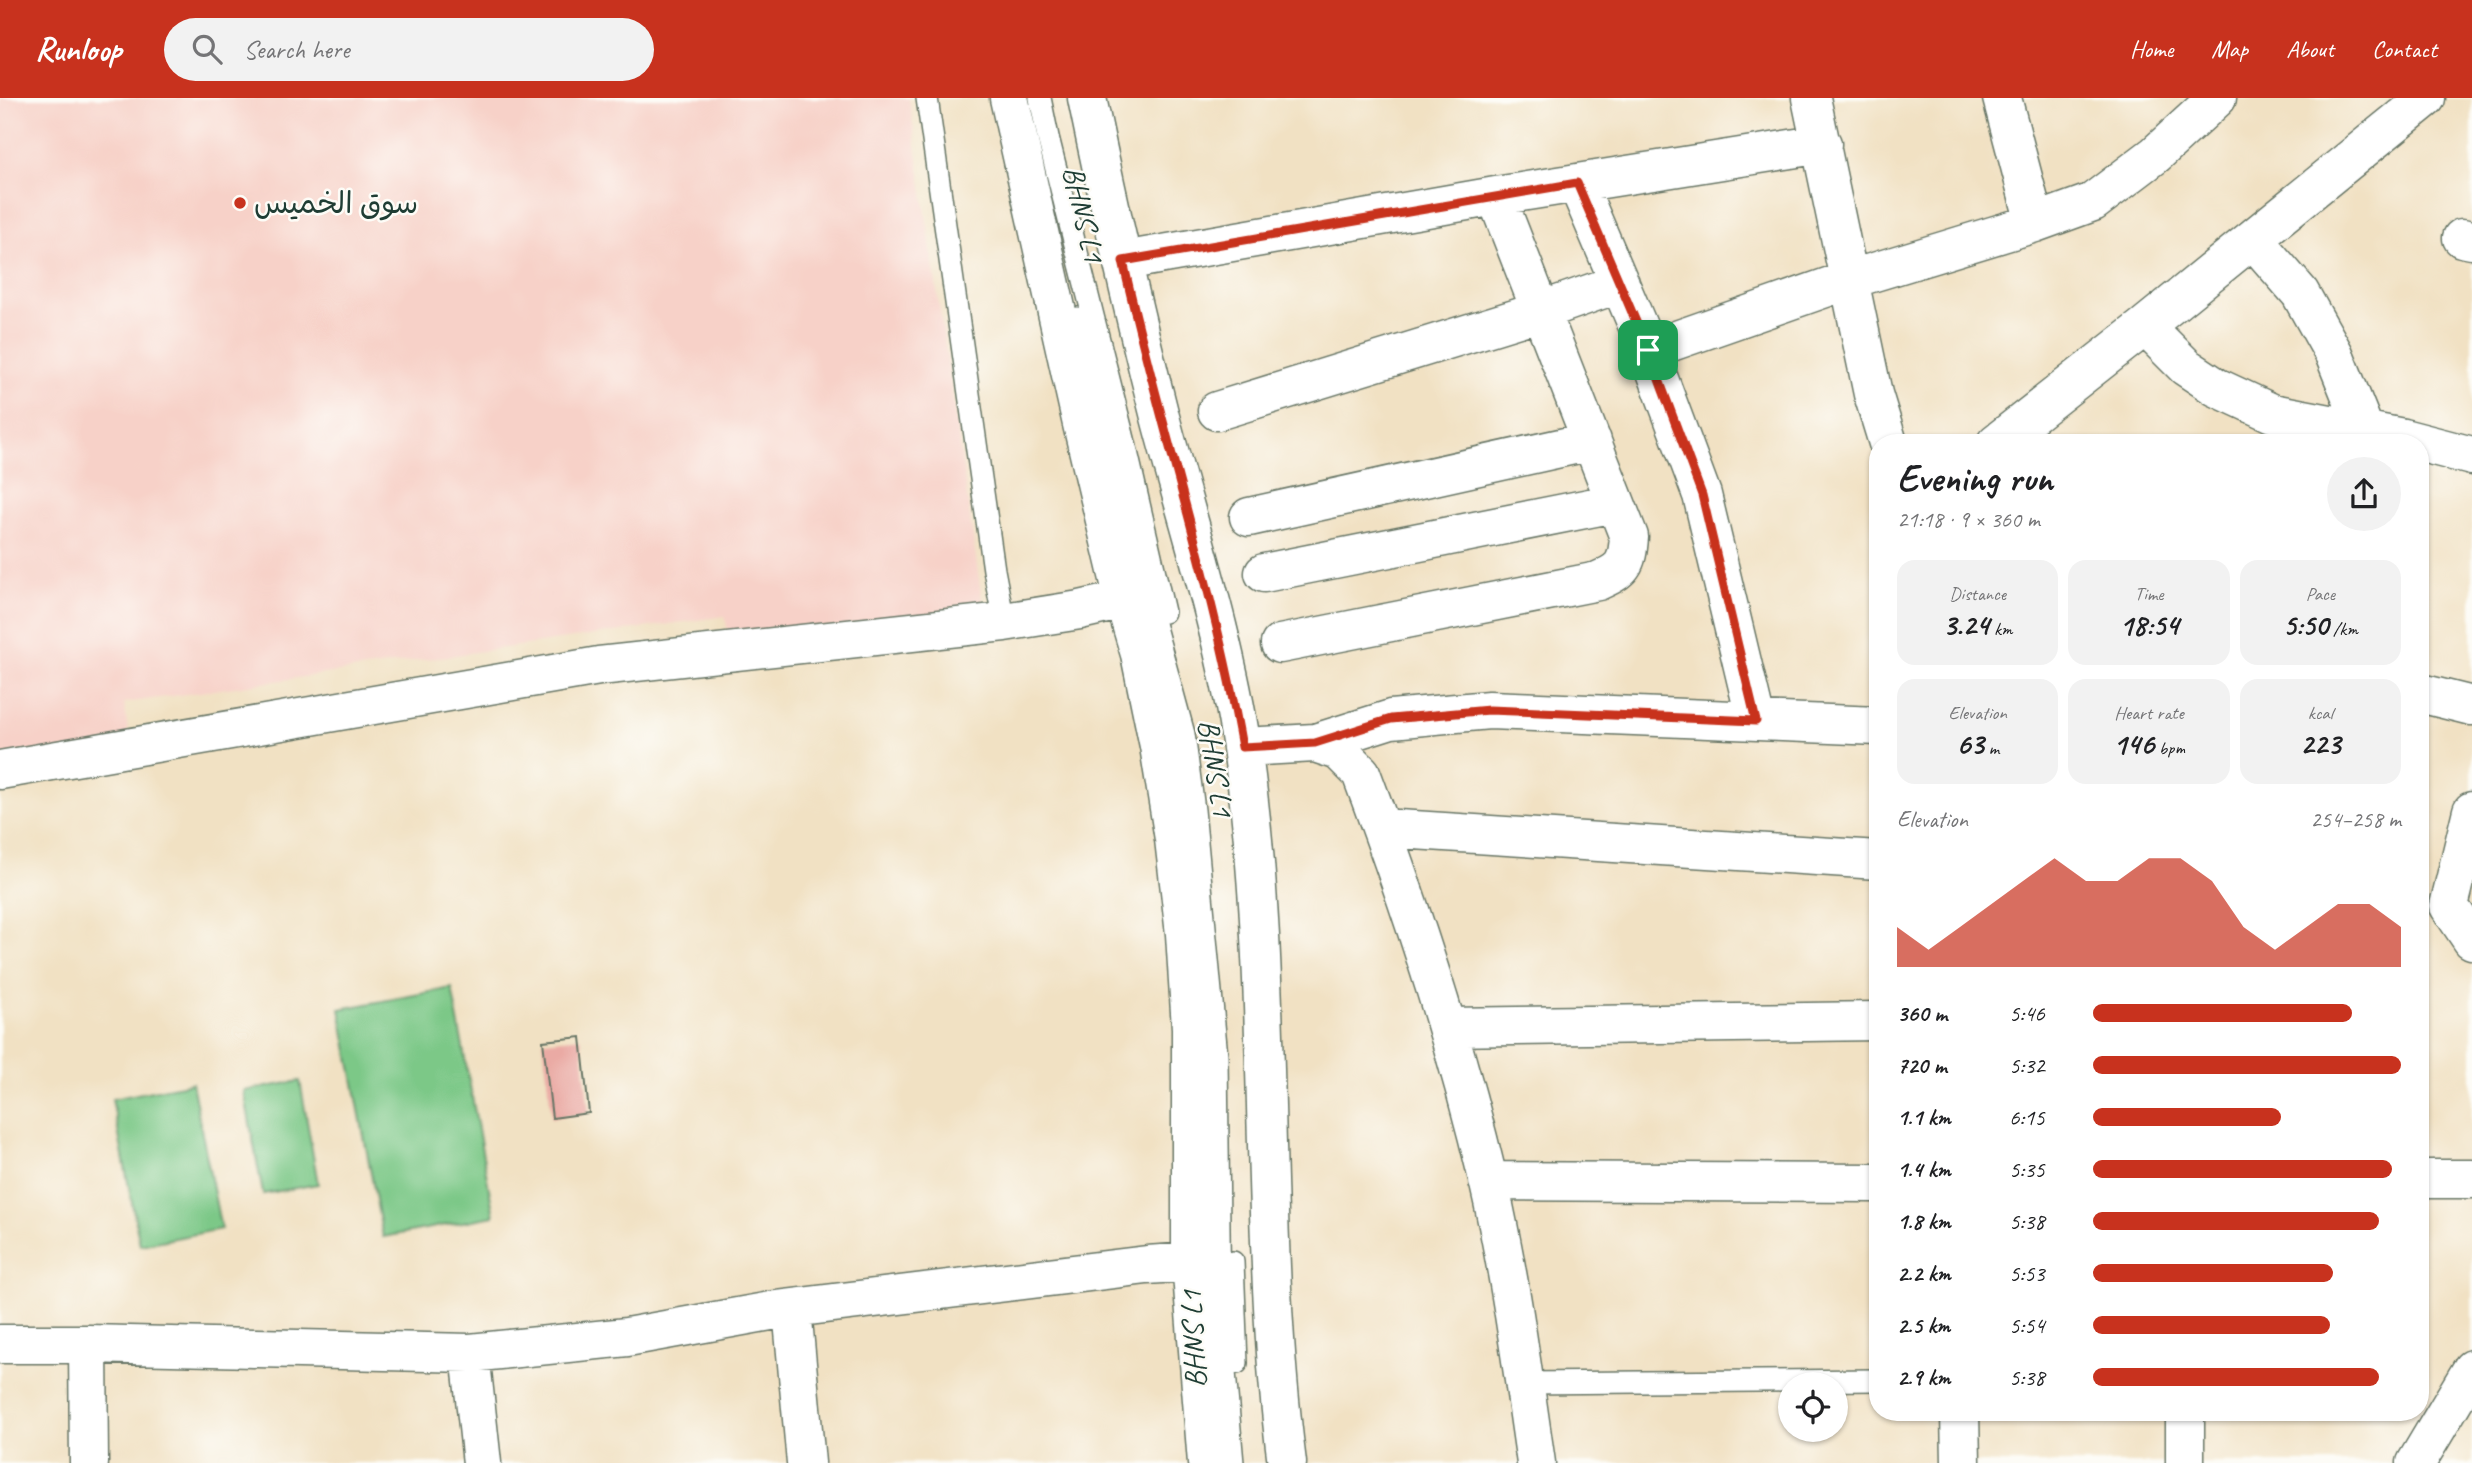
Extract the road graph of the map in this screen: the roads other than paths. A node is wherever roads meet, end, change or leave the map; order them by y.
1 (927, 98) edge
2 (1009, 98) edge
3 (1026, 98) edge
4 (1040, 98) edge
5 (1087, 98) edge
6 (1811, 98) edge
7 (2002, 98) edge
8 (2426, 98) edge
9 (2213, 99) edge
10 (1822, 144) junction
11 (1577, 183) junction
12 (1496, 196) junction
13 (2035, 223) junction
14 (2253, 239) junction
15 (1123, 261) junction
16 (1848, 280) junction
17 (1620, 283) junction
18 (1541, 311) junction
19 (2145, 327) junction
20 (1648, 350) junction
21 (1217, 411) dead end
22 (2269, 428) edge
23 (2365, 431) junction
24 (1885, 434) edge
25 (2008, 434) edge
26 (2376, 434) edge
27 (1592, 441) junction
28 (2429, 447) edge
29 (2472, 456) edge
30 (1615, 503) junction
31 (1249, 517) dead end
32 (1264, 573) dead end
33 (1124, 600) junction
34 (1004, 622) junction
35 (1280, 644) dead end
36 (2429, 695) edge
37 (2472, 706) edge
38 (1756, 721) junction
39 (1869, 726) edge
40 (1315, 743) junction
41 (1242, 747) junction
42 (0, 770) edge
43 (2472, 811) edge
44 (1382, 828) junction
45 (1869, 859) edge
46 (2450, 890) edge
47 (2472, 940) edge
48 (1869, 1021) edge
49 (1448, 1027) junction
50 (2429, 1179) edge
51 (2472, 1179) edge
52 (1489, 1181) junction
53 (1869, 1183) edge
54 (1191, 1262) junction
55 (792, 1309) junction
56 (0, 1344) edge
57 (88, 1344) junction
58 (470, 1353) junction
59 (1869, 1380) edge
60 (1524, 1383) junction
61 (2449, 1386) edge
62 (1960, 1421) edge
63 (2185, 1421) edge
64 (89, 1463) edge
65 (482, 1463) edge
66 (806, 1463) edge
67 (1207, 1463) edge
68 (1233, 1463) edge
69 (1243, 1463) edge
70 (1287, 1463) edge
71 (1536, 1463) edge
72 (1961, 1463) edge
73 (2185, 1463) edge
74 (2416, 1463) edge

1 - 34 lane
2 - 33 street
3 - 68 lane, BHNS L1
4 - 69 lane, BHNS L1
5 - 15 street
6 - 10 street
7 - 13 street
8 - 14 street
9 - 13 street
10 - 11 street
10 - 16 street
11 - 12 street
11 - 17 street
12 - 15 street
12 - 18 street
13 - 16 street
14 - 19 street
14 - 23 street
15 - 41 street
16 - 20 street
16 - 24 street
17 - 18 street
17 - 20 street
18 - 21 street
18 - 27 street
19 - 22 street
19 - 25 street
20 - 38 street
22 - 23 street
23 - 26 street
27 - 30 street
27 - 31 street
28 - 29 street
30 - 32 street
30 - 35 street
33 - 34 street
33 - 54 street
34 - 42 street
36 - 37 street
38 - 39 street
38 - 40 street
40 - 41 street
40 - 44 street
41 - 70 street
43 - 46 street
44 - 45 street
44 - 49 street
46 - 47 street
48 - 49 street
49 - 52 street
50 - 51 street
52 - 53 street
52 - 60 street
54 - 55 street
54 - 67 street
55 - 58 street
55 - 66 street
56 - 57 street
57 - 58 street
57 - 64 street
58 - 65 street
59 - 60 lane
60 - 71 street
61 - 74 street
62 - 72 street
63 - 73 street

